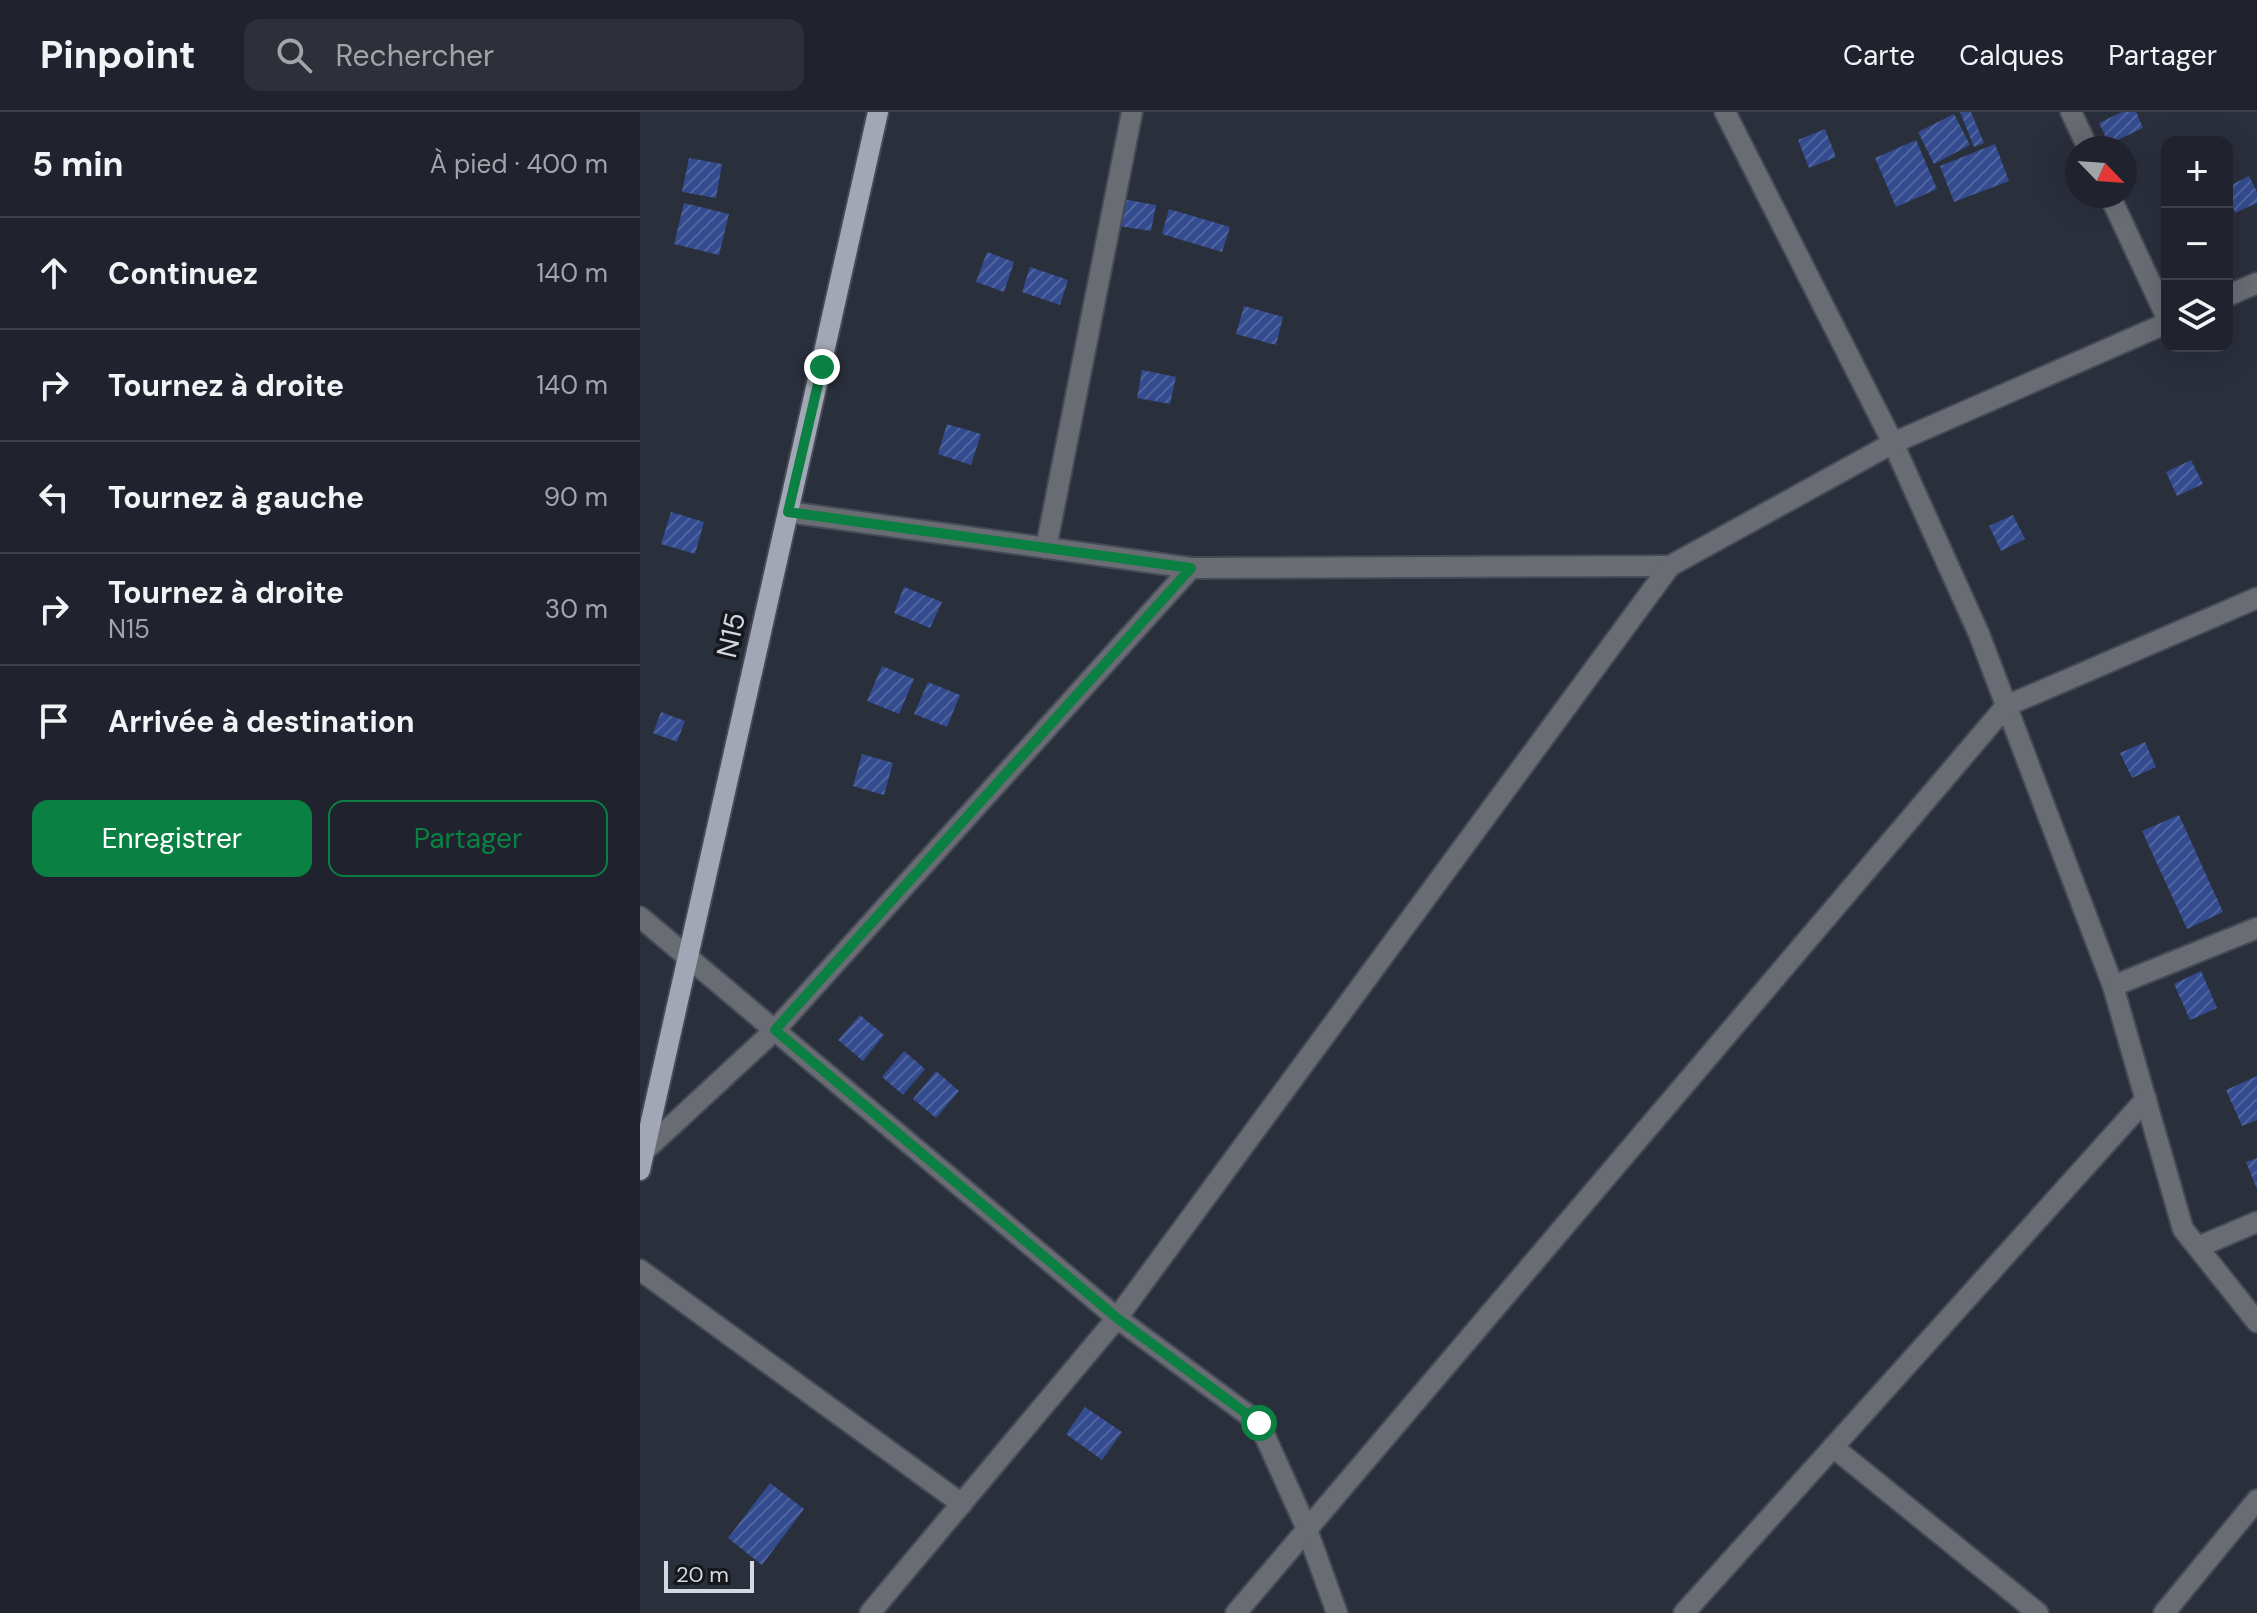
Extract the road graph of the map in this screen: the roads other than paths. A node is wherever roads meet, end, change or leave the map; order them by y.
1 (878, 112) edge
2 (1132, 112) edge
3 (1725, 112) edge
4 (2071, 112) edge
5 (2082, 136) edge
6 (2116, 208) edge
7 (2257, 283) edge
8 (2233, 293) edge
9 (2161, 307) edge
10 (2161, 323) edge
11 (1893, 443) junction
12 (788, 512) junction
13 (1046, 548) junction
14 (1670, 566) junction
15 (1191, 568) junction
16 (2257, 598) edge
17 (2006, 706) junction
18 (640, 917) edge
19 (2257, 928) edge
20 (686, 955) junction
21 (2113, 986) junction
22 (775, 1030) junction
23 (2146, 1099) junction
24 (642, 1152) edge
25 (640, 1170) edge
26 (2257, 1222) edge
27 (2198, 1247) junction
28 (640, 1270) edge
29 (1117, 1318) junction
30 (2257, 1322) edge
31 (1833, 1447) junction
32 (2257, 1500) edge
33 (962, 1504) junction
34 (1306, 1527) junction
35 (870, 1613) edge
36 (1236, 1613) edge
37 (1337, 1613) edge
38 (1684, 1613) edge
39 (2038, 1613) edge
40 (2164, 1613) edge

1 - 12 main road, N15
2 - 13 street
3 - 11 street
4 - 5 street
6 - 9 street
7 - 8 street
10 - 11 street
11 - 14 street
11 - 17 street
12 - 13 street
12 - 20 main road, N15
13 - 15 street
14 - 15 street
14 - 29 street
15 - 22 street
16 - 17 street
17 - 21 street
17 - 34 street
18 - 20 street
19 - 21 street
20 - 22 street
20 - 24 main road, N15
21 - 23 street
22 - 24 street
22 - 29 street
23 - 27 street
23 - 31 street
24 - 25 main road, N15
26 - 27 street
27 - 30 street
28 - 33 street
29 - 33 street
29 - 34 street
31 - 38 street
31 - 39 street
32 - 40 street
33 - 35 street
34 - 36 street
34 - 37 street

